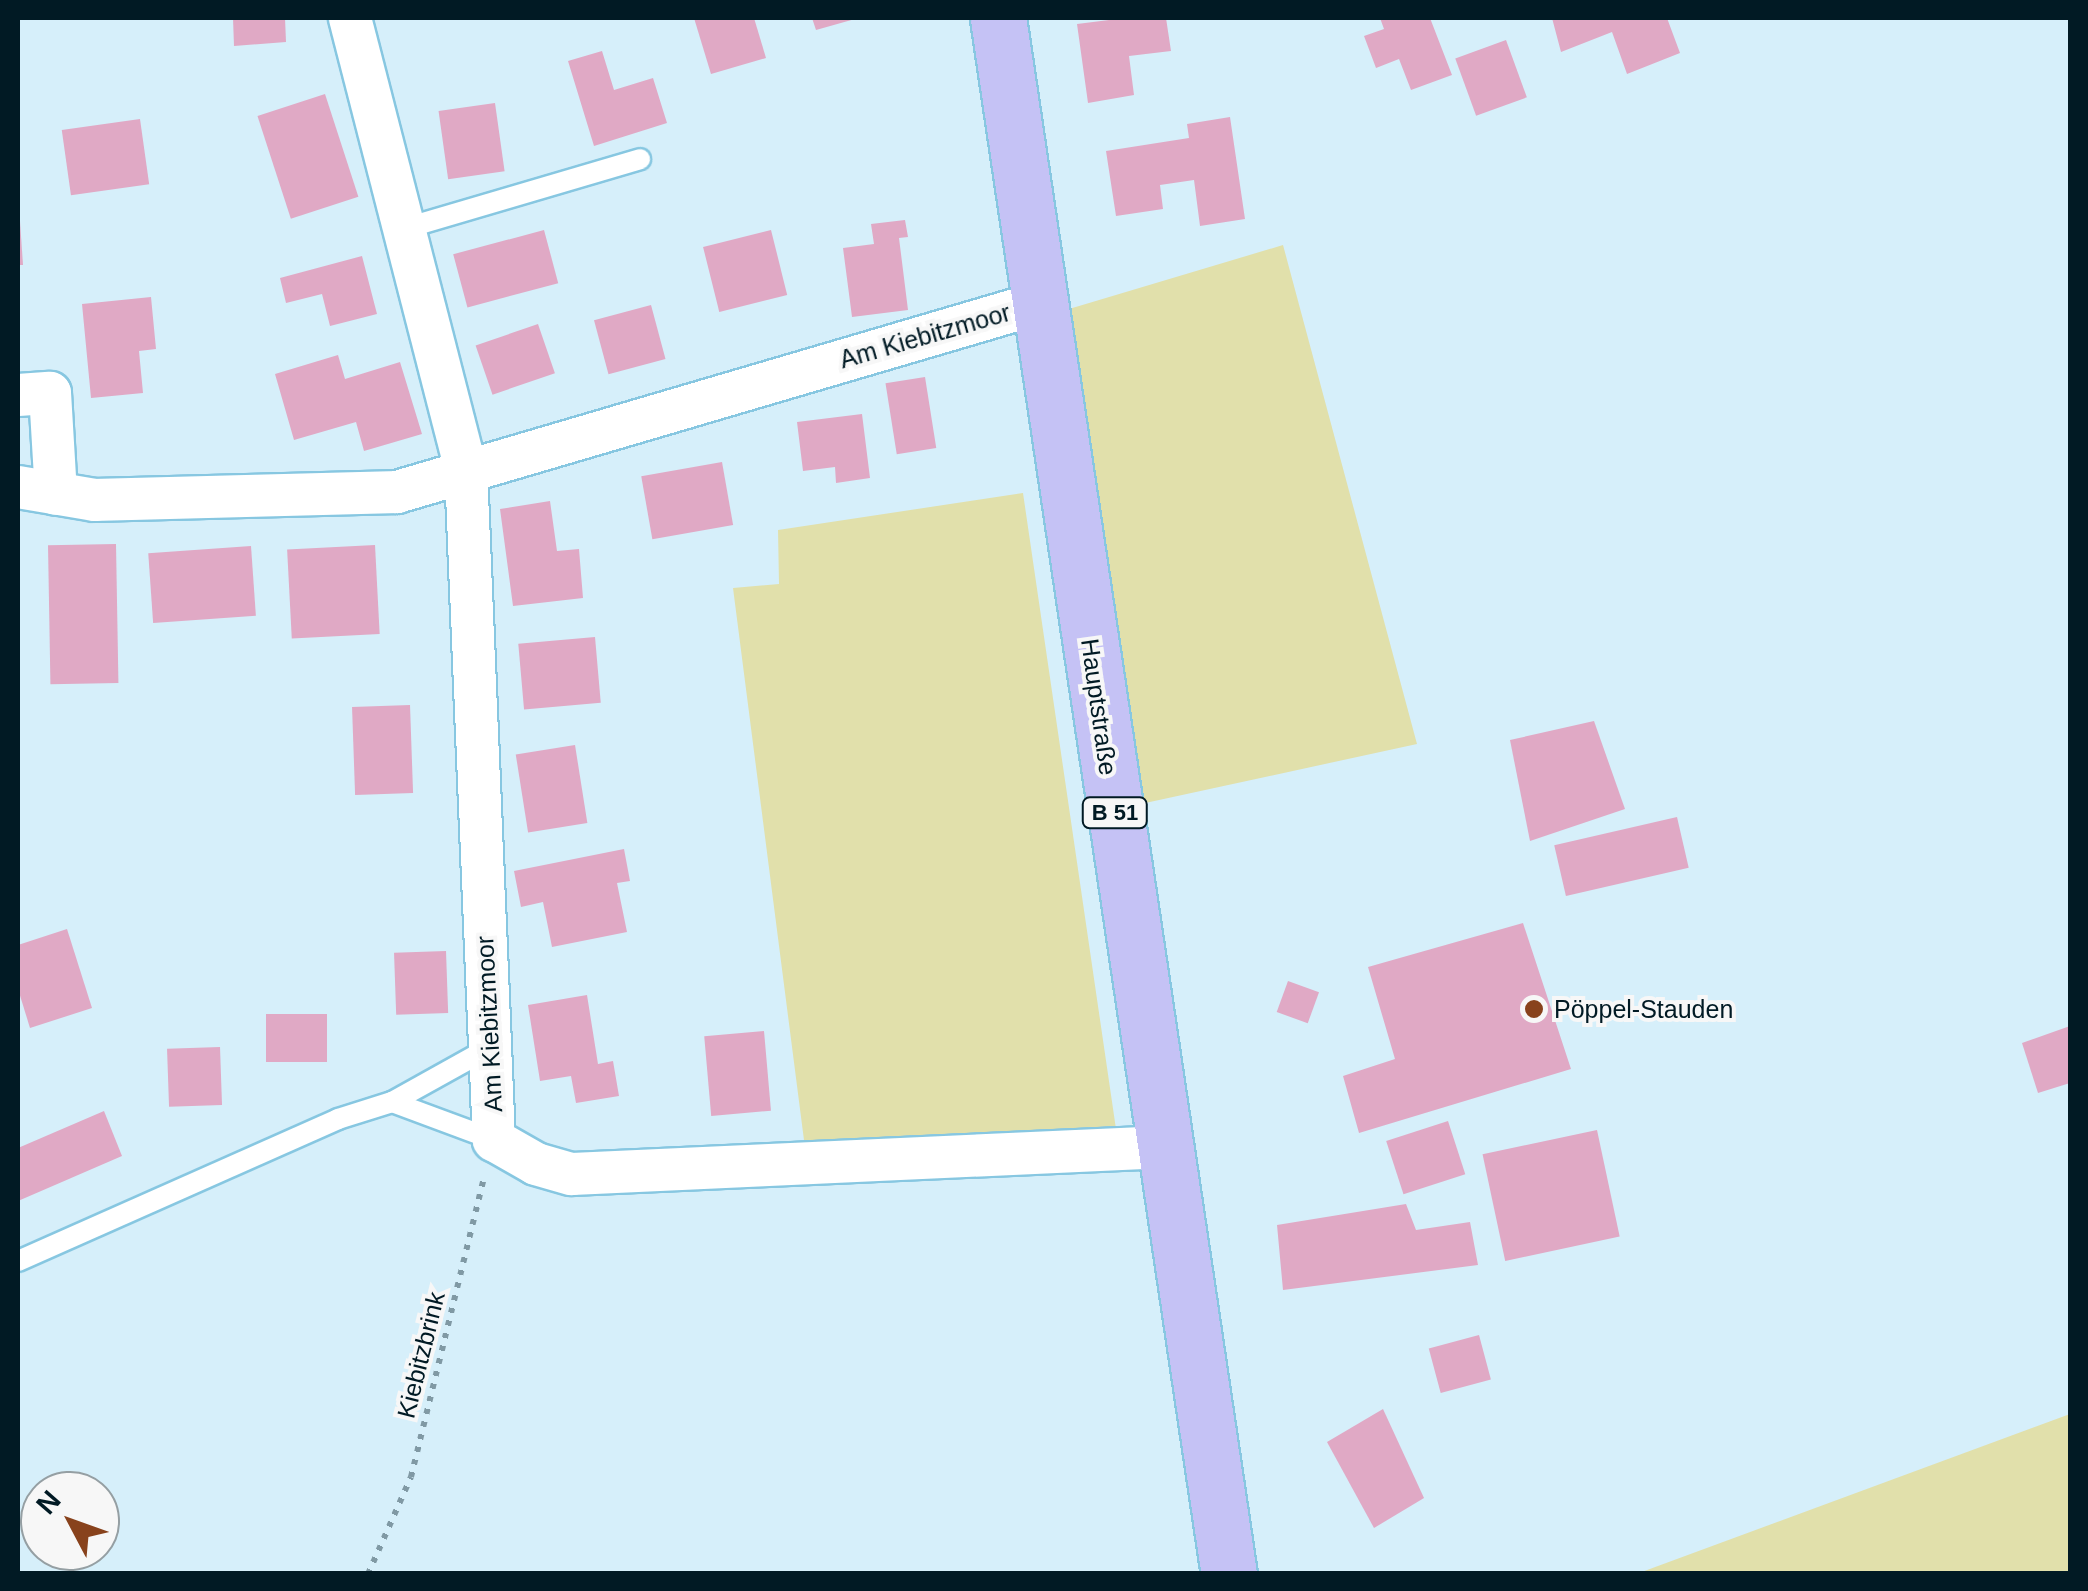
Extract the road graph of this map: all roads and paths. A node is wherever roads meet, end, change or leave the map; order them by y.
1 (350, 18) edge
2 (998, 18) edge
3 (640, 158) dead end
4 (406, 228) junction
5 (1039, 303) junction
6 (18, 395) edge
7 (466, 470) junction
8 (37, 490) edge
9 (491, 1048) junction
10 (392, 1102) junction
11 (494, 1140) junction
12 (1165, 1147) junction
13 (18, 1261) edge
14 (368, 1574) edge
15 (1229, 1574) edge

1 - 4 street, Am Kiebitzmoor
2 - 5 main road, Hauptstraße / B 51
3 - 4 lane
4 - 7 street, Am Kiebitzmoor
5 - 7 street, Am Kiebitzmoor
5 - 12 main road, Hauptstraße / B 51
6 - 8 street, Am Kiebitzmoor
7 - 8 street, Am Kiebitzmoor
7 - 9 street, Am Kiebitzmoor
9 - 10 lane
9 - 11 street, Am Kiebitzmoor
10 - 11 lane
10 - 13 lane
11 - 12 street, Am Kiebitzmoor
11 - 14 path, Kiebitzbrink
12 - 15 main road, Hauptstraße / B 51

